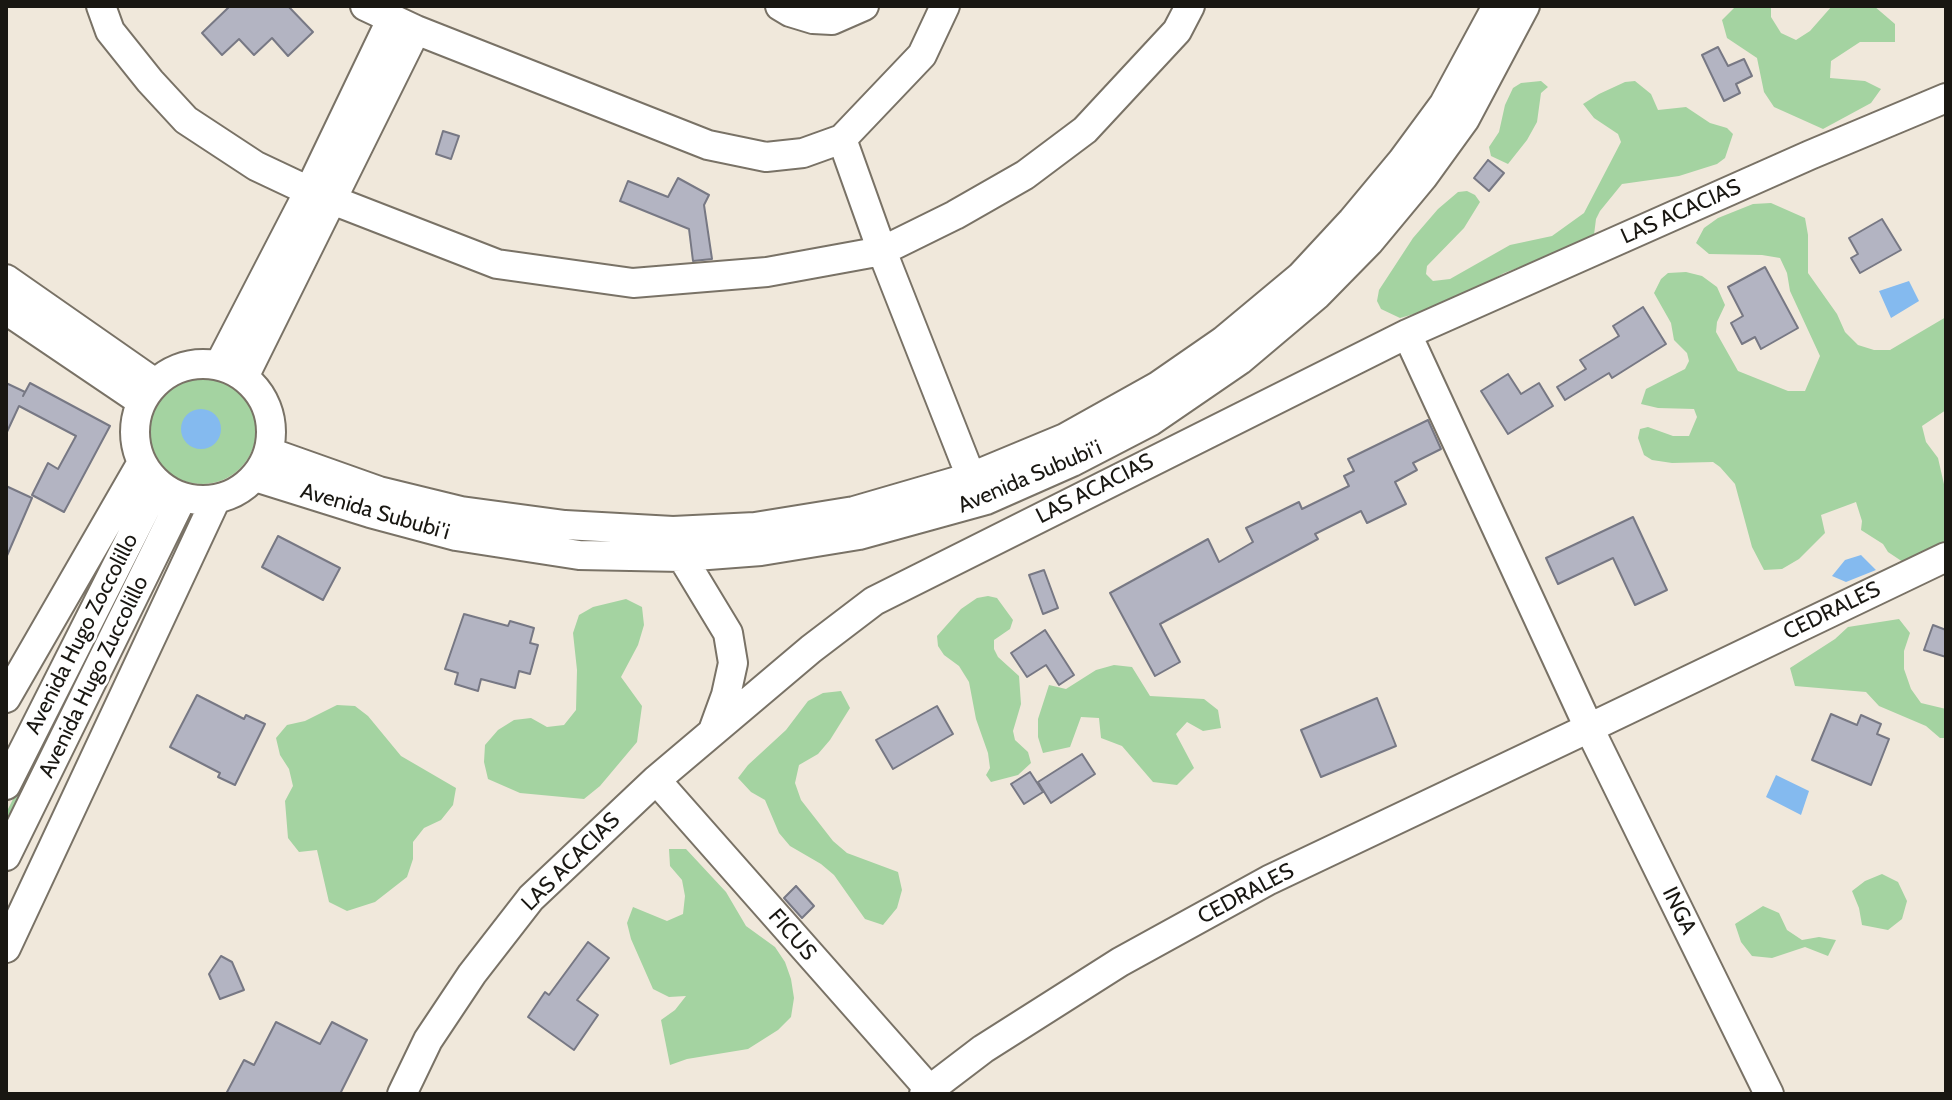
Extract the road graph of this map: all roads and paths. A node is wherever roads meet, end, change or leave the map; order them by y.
1 (101, 6) edge
2 (365, 6) edge
3 (780, 6) edge
4 (864, 6) edge
5 (945, 6) edge
6 (1190, 6) edge
7 (1497, 6) edge
8 (1525, 6) edge
9 (406, 20) edge
10 (1946, 98) edge
11 (842, 139) junction
12 (321, 195) junction
13 (882, 251) junction
14 (6, 279) edge
15 (6, 310) edge
16 (1407, 334) junction
17 (219, 365) junction
18 (244, 377) junction
19 (148, 393) junction
20 (269, 452) junction
21 (255, 477) junction
22 (971, 477) junction
23 (160, 482) junction
24 (216, 499) junction
25 (986, 500) junction
26 (1033, 520) junction
27 (677, 544) junction
28 (983, 545) junction
29 (1946, 557) edge
30 (6, 698) edge
31 (1589, 728) junction
32 (712, 732) junction
33 (656, 780) junction
34 (6, 785) edge
35 (6, 856) edge
36 (15, 900) edge
37 (6, 948) edge
38 (926, 1092) edge
39 (402, 1094) edge
40 (1769, 1094) edge

1 - 12 street
2 - 9 street
3 - 4 street
5 - 11 street
6 - 13 street
7 - 22 street, Avenida Sububi'i
8 - 25 street, Avenida Sububi'i
9 - 11 street
9 - 12 street
10 - 16 street, LAS ACACIAS
11 - 13 street
12 - 13 street
12 - 17 street
12 - 18 street
13 - 22 street
14 - 19 street
15 - 19 street
16 - 26 street, LAS ACACIAS
16 - 31 street
17 - 18 street
17 - 19 street
18 - 20 street
19 - 23 street
20 - 21 street
20 - 27 street, Avenida Sububi'i
21 - 24 street
21 - 27 street, Avenida Sububi'i
22 - 25 street
22 - 27 street, Avenida Sububi'i
23 - 24 street
23 - 30 street
23 - 34 street, Avenida Hugo Zoccolillo
23 - 35 street, Avenida Hugo Zuccolillo
24 - 36 street
25 - 26 street
25 - 27 street, Avenida Sububi'i
25 - 28 street
26 - 28 street, LAS ACACIAS
27 - 32 street
28 - 32 street, LAS ACACIAS
29 - 31 street, CEDRALES
31 - 38 street, CEDRALES
31 - 40 street, INGA
32 - 33 street, LAS ACACIAS
33 - 38 street, FICUS
33 - 39 street, LAS ACACIAS
36 - 37 street

